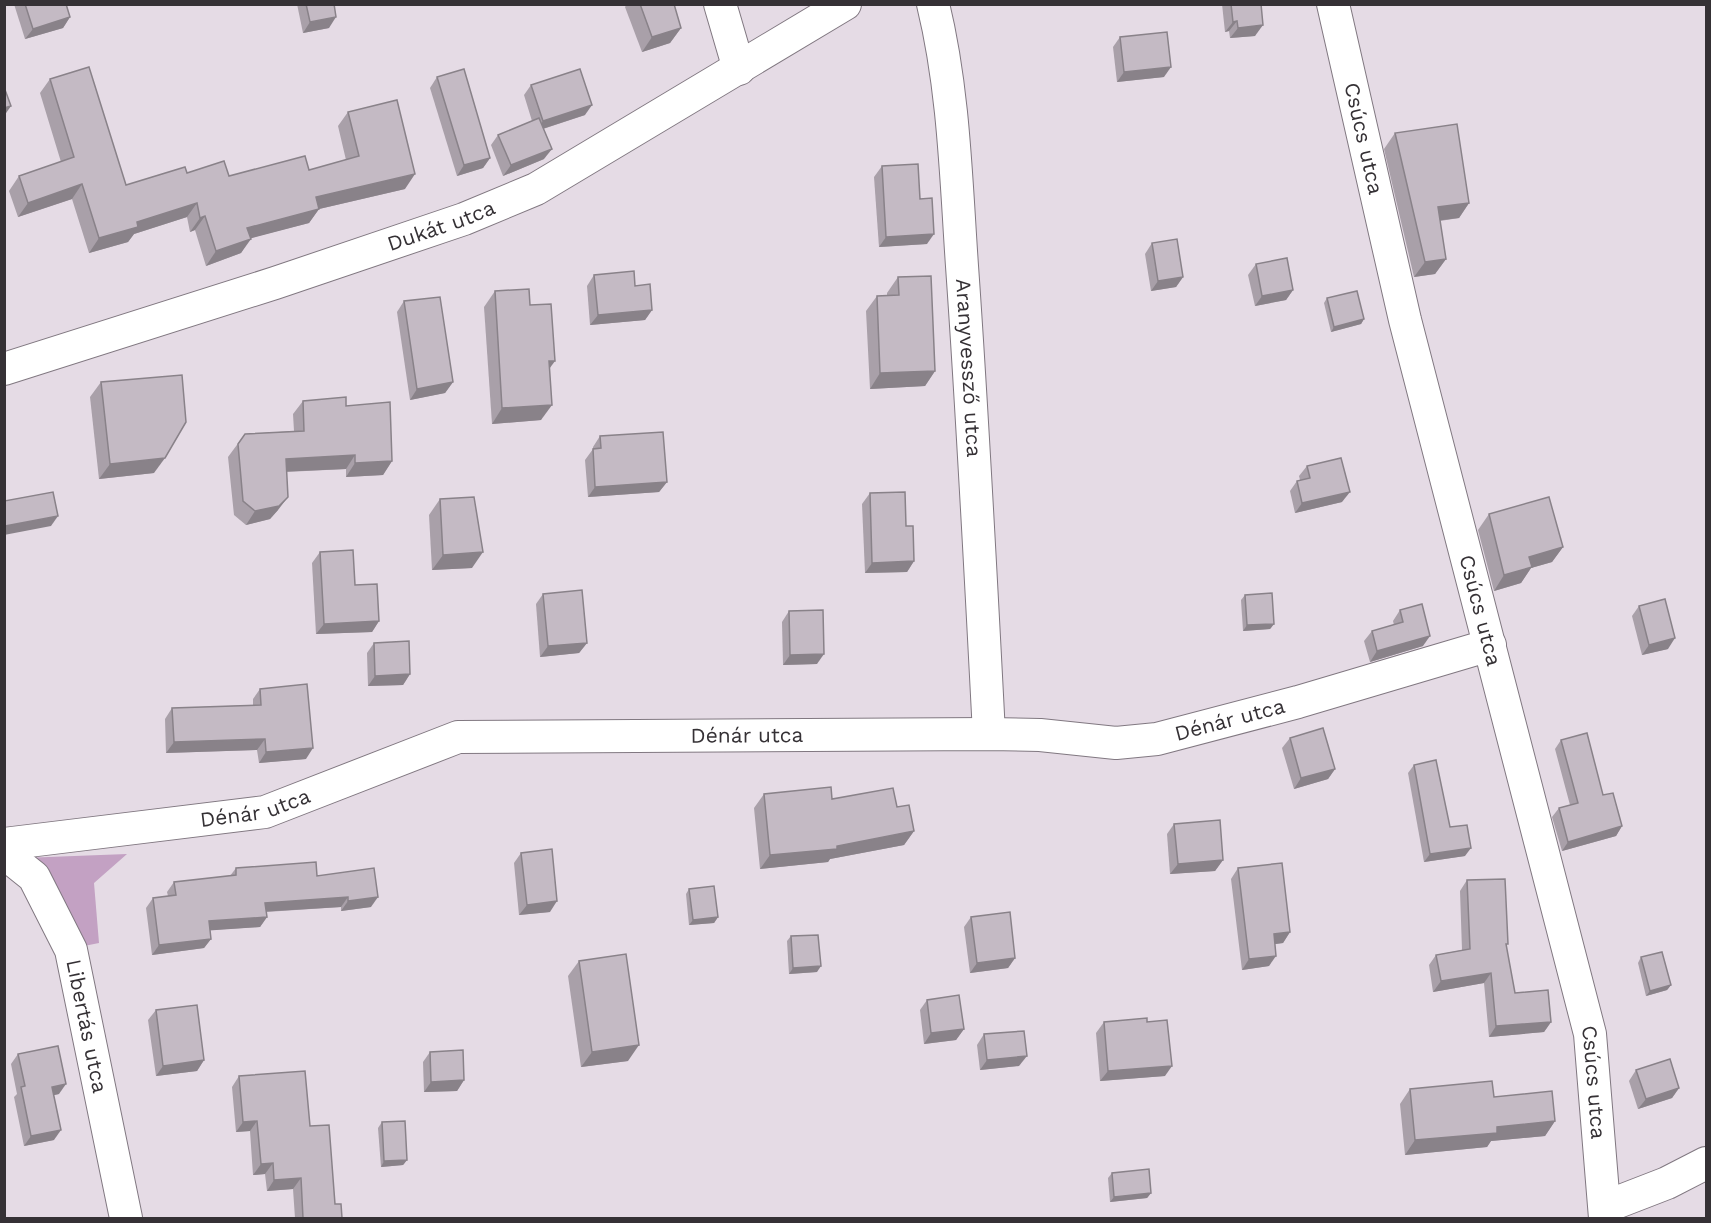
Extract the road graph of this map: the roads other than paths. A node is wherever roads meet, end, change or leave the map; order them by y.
1 (720, 4) edge
2 (845, 4) edge
3 (933, 4) edge
4 (1333, 4) edge
5 (739, 69) junction
6 (4, 369) edge
7 (1490, 645) junction
8 (989, 734) junction
9 (4, 844) edge
10 (4, 853) edge
11 (1707, 1163) edge
12 (1605, 1213) edge
13 (126, 1218) edge

1 - 5 street
2 - 5 street, Dukát utca
3 - 8 street, Aranyvessző utca
4 - 7 street, Csúcs utca
5 - 6 street, Dukát utca
7 - 8 street, Dénár utca
7 - 12 street, Csúcs utca
8 - 9 street, Dénár utca
10 - 13 street, Libertás utca
11 - 12 street

